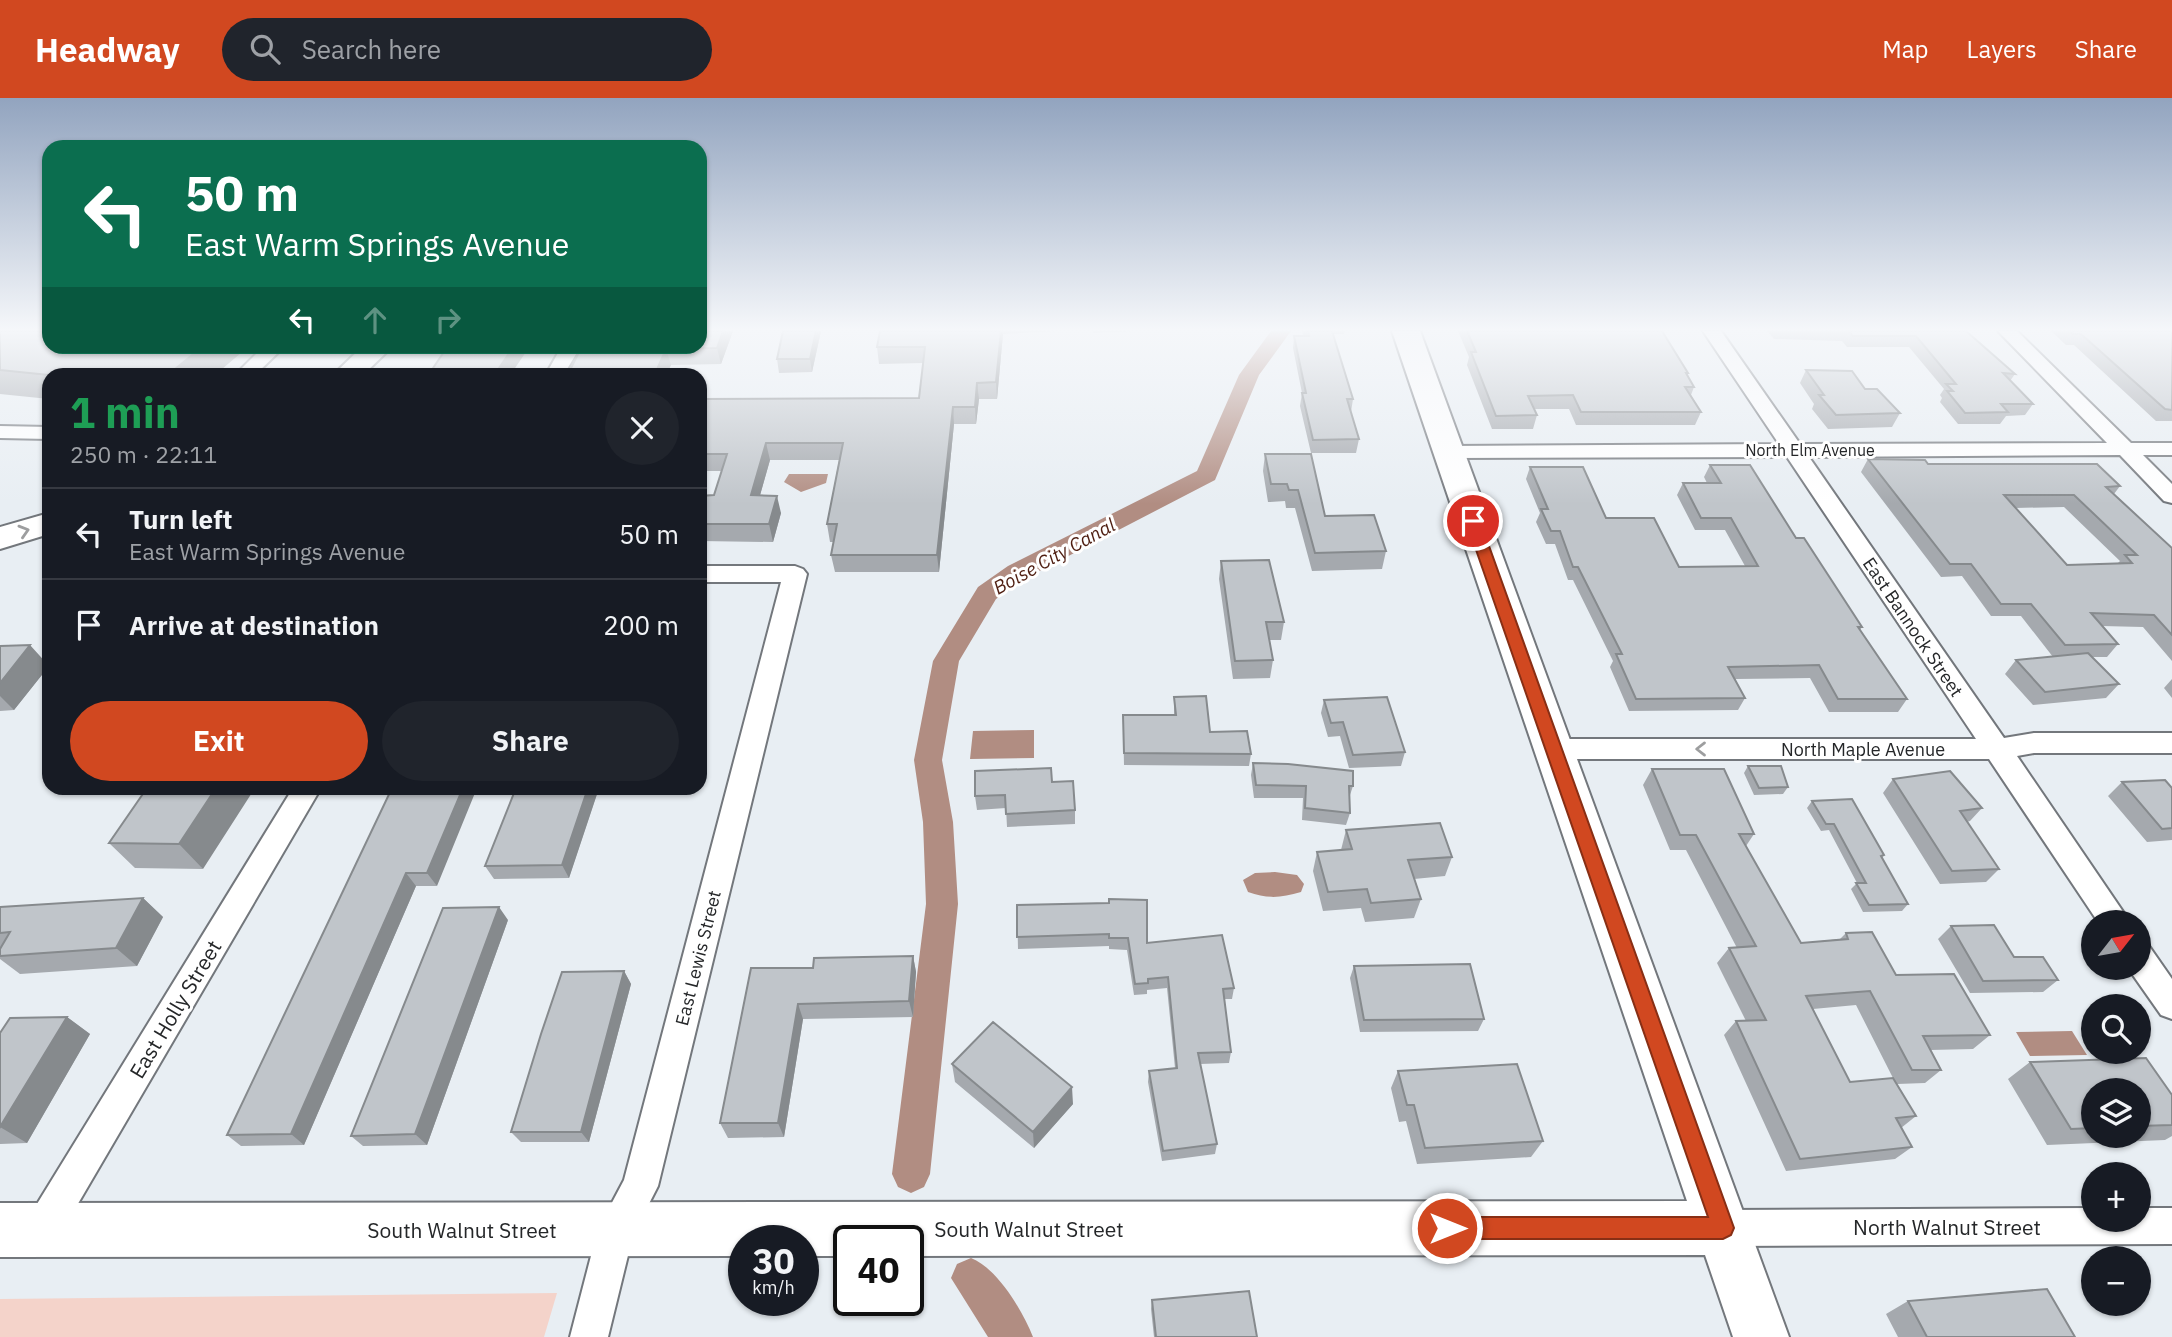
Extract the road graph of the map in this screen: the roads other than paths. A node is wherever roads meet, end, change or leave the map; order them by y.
1 (1427, 389) edge
2 (1751, 389) edge
3 (2064, 389) edge
4 (0, 432) edge
5 (42, 433) edge
6 (2124, 449) junction
7 (2172, 449) edge
8 (1793, 450) junction
9 (1449, 452) junction
10 (2172, 496) edge
11 (42, 525) edge
12 (0, 538) edge
13 (707, 574) edge
14 (2172, 743) edge
15 (1554, 749) junction
16 (1997, 749) junction
17 (302, 795) edge
18 (2107, 910) edge
19 (2151, 975) edge
20 (2172, 1005) edge
21 (2172, 1226) edge
22 (1723, 1228) junction
23 (616, 1229) junction
24 (21, 1230) edge
25 (589, 1337) edge
26 (1761, 1337) edge

1 - 9 street
2 - 8 street, East Bannock Street
3 - 6 street
4 - 5 street
6 - 7 street, North Elm Avenue
6 - 8 street, North Elm Avenue
6 - 10 street
8 - 9 street, North Elm Avenue
8 - 16 street, East Bannock Street
9 - 15 street
12 -> 11 street
13 - 23 street, East Lewis Street
14 - 16 street, North Maple Avenue
16 -> 15 street, North Maple Avenue
15 - 22 street
16 - 18 street, East Bannock Street
17 - 24 street, East Holly Street
19 - 20 street
21 - 22 street, North Walnut Street
22 - 23 street, South Walnut Street
22 - 26 street
23 - 24 street, South Walnut Street
23 - 25 street, East Lewis Street

